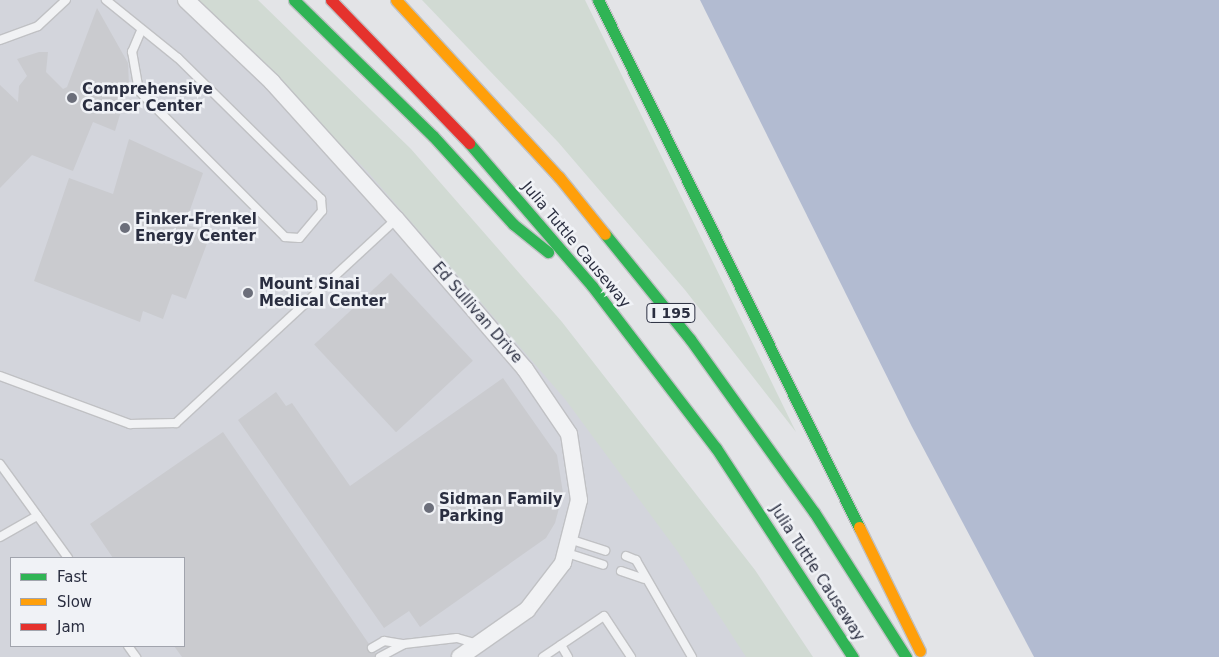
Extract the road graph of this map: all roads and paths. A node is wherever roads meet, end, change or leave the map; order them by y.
1 (66, 0) edge
2 (106, 0) edge
3 (186, 0) edge
4 (294, 0) edge
5 (331, 0) edge
6 (396, 0) edge
7 (598, 0) edge
8 (141, 31) junction
9 (0, 40) edge
10 (396, 219) junction
11 (592, 286) junction
12 (0, 376) edge
13 (0, 464) edge
14 (37, 516) junction
15 (0, 537) edge
16 (570, 546) junction
17 (605, 550) dead end
18 (626, 556) dead end
19 (67, 557) edge
20 (603, 565) dead end
21 (621, 572) dead end
22 (644, 579) junction
23 (404, 644) junction
24 (478, 644) junction
25 (561, 645) junction
26 (372, 648) dead end
27 (380, 657) edge
28 (460, 657) edge
29 (543, 657) edge
30 (568, 657) edge
31 (631, 657) edge
32 (692, 657) edge
33 (853, 657) edge
34 (906, 657) edge
35 (922, 657) edge

1 - 9 lane
2 - 8 lane
3 - 10 street, Ed Sullivan Drive
4 - 11 highway
5 - 11 highway, Julia Tuttle Causeway / I 195
6 - 34 highway, Julia Tuttle Causeway / I 195
7 - 35 highway
8 - 8 lane
10 - 12 lane
10 - 16 street, Ed Sullivan Drive
11 - 33 highway, Julia Tuttle Causeway / I 195
13 - 14 lane
14 - 15 lane
14 - 19 lane
16 - 17 lane
16 - 20 lane
16 - 24 street, Ed Sullivan Drive
18 - 22 lane
21 - 22 lane
22 - 32 lane
23 - 24 lane
23 - 26 lane
23 - 27 lane
24 - 28 street, Ed Sullivan Drive
25 - 29 lane
25 - 30 lane
25 - 31 lane

